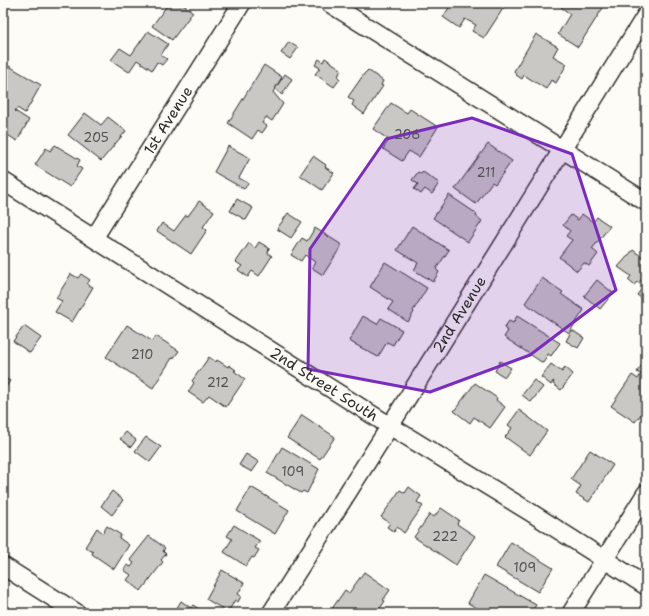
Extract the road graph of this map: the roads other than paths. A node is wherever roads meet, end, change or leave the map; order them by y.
1 (242, 3) edge
2 (329, 3) edge
3 (646, 15) edge
4 (562, 149) junction
5 (3, 181) edge
6 (646, 202) edge
7 (94, 238) junction
8 (390, 426) junction
9 (646, 493) edge
10 (604, 560) junction
11 (3, 566) edge
12 (646, 586) edge
13 (77, 613) edge
14 (271, 613) edge
15 (571, 613) edge

1 - 7 street, 1st Avenue
2 - 4 street
3 - 4 street, 2nd Avenue
4 - 6 street
4 - 8 street, 2nd Avenue
5 - 7 street, 2nd Street South
7 - 8 street, 2nd Street South
8 - 10 street, 2nd Street South
8 - 14 street, 2nd Avenue
9 - 10 street
10 - 12 street, 2nd Street South
10 - 15 street
11 - 13 street

